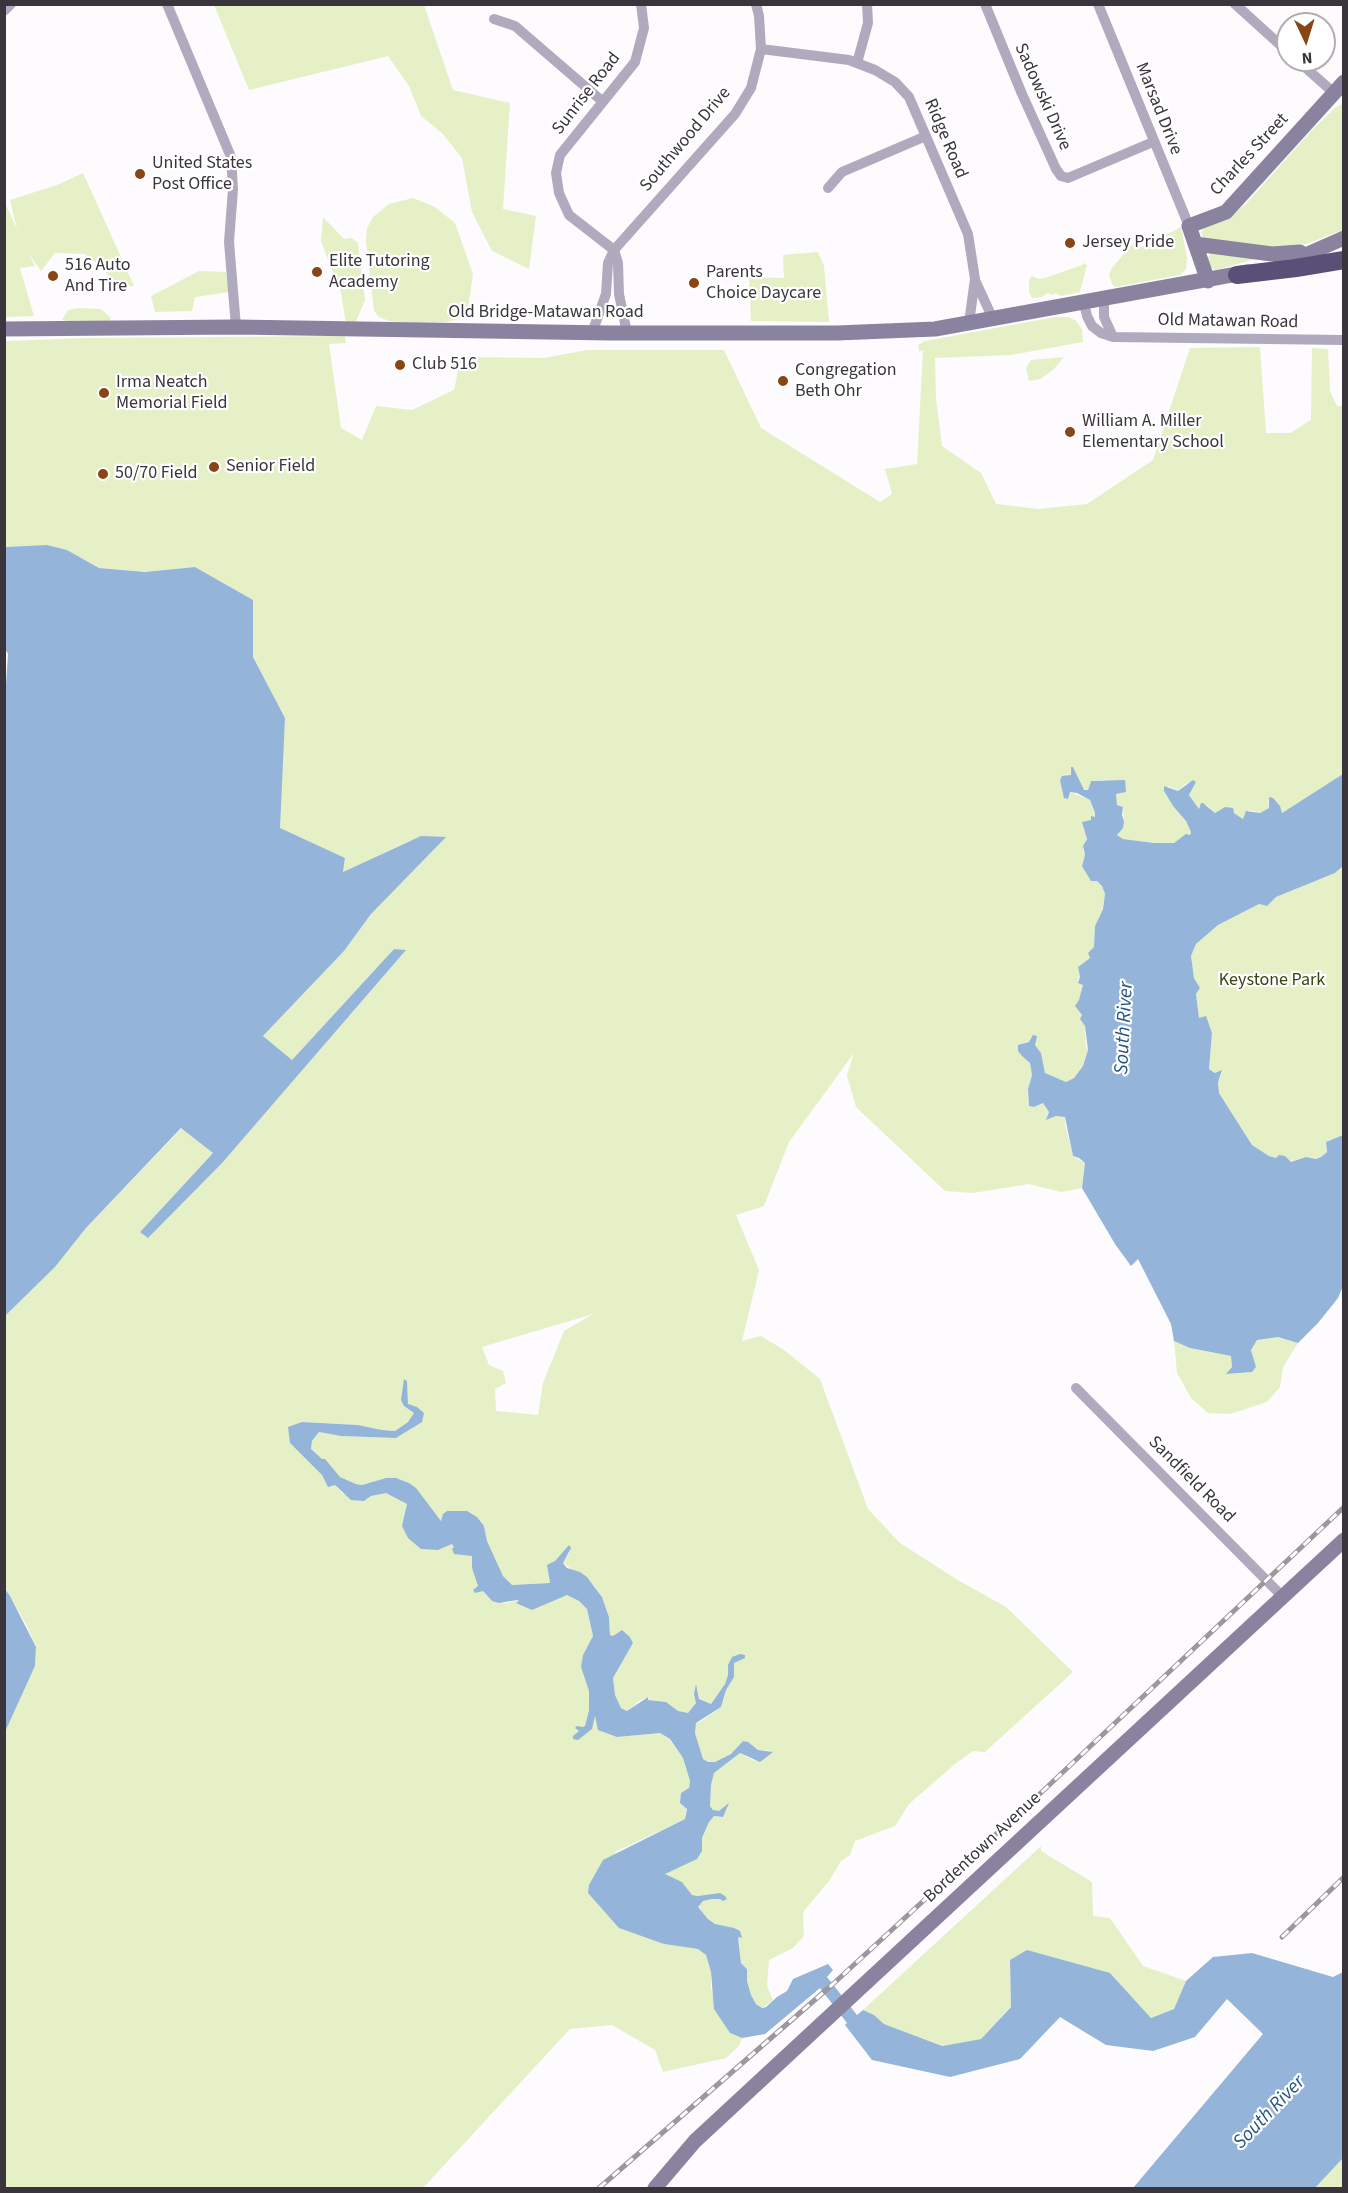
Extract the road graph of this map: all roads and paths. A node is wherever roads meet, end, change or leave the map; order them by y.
1 (11, 4) edge
2 (167, 4) edge
3 (641, 4) edge
4 (756, 4) edge
5 (867, 4) edge
6 (985, 4) edge
7 (1098, 4) edge
8 (1235, 4) edge
9 (4, 11) edge
10 (494, 19) dead end
11 (1276, 41) edge
12 (761, 49) junction
13 (857, 63) junction
14 (1316, 72) edge
15 (1339, 87) edge
16 (602, 101) junction
17 (926, 136) junction
18 (1153, 142) junction
19 (828, 188) dead end
20 (1190, 226) junction
21 (1344, 238) edge
22 (1195, 244) junction
23 (614, 250) junction
24 (1313, 250) junction
25 (1344, 260) edge
26 (1237, 275) junction
27 (975, 279) junction
28 (1201, 282) junction
29 (606, 294) junction
30 (619, 294) junction
31 (1104, 299) junction
32 (1084, 303) junction
33 (993, 319) junction
34 (969, 323) junction
35 (236, 327) junction
36 (4, 329) edge
37 (592, 333) junction
38 (627, 333) junction
39 (1113, 337) junction
40 (1344, 340) edge
41 (1076, 1388) dead end
42 (1344, 1540) edge
43 (1282, 1596) junction
44 (655, 2188) edge

1 - 9 street
2 - 35 street
3 - 16 street, Sunrise Road
4 - 12 street, Southwood Drive
5 - 13 street
6 - 18 street, Sadowski Drive
7 - 18 street, Marsad Drive
8 - 11 street
10 - 16 street
12 - 13 street, Ridge Road
12 - 23 street, Southwood Drive
13 - 17 street, Ridge Road
14 - 15 street
15 - 20 main road, Charles Street
16 - 23 street, Sunrise Road
17 - 19 street
17 - 27 street, Ridge Road
18 - 20 street, Marsad Drive
20 - 22 main road
21 - 24 main road
22 - 24 main road
22 - 28 main road
23 - 29 street, Southwood Drive
23 - 30 street
24 - 26 main road, Old Bridge-Matawan Road
25 - 26 highway
26 - 28 main road, Old Bridge-Matawan Road
27 - 33 street, Ridge Road
27 - 34 street, Ridge Road
28 - 31 main road, Old Bridge-Matawan Road
29 - 30 street
29 - 37 street, Southwood Drive
30 - 38 street
31 - 32 main road, Old Bridge-Matawan Road
31 - 39 street
32 - 33 main road, Old Bridge-Matawan Road
32 - 39 street
33 - 34 main road, Old Bridge-Matawan Road
34 - 38 main road, Old Bridge-Matawan Road
35 - 36 main road, Old Bridge-Matawan Road
35 - 37 main road, Old Bridge-Matawan Road
37 - 38 main road, Old Bridge-Matawan Road
39 - 40 street, Old Matawan Road
41 - 43 street, Sandfield Road
42 - 43 main road, Bordentown Avenue
43 - 44 main road, Bordentown Avenue

